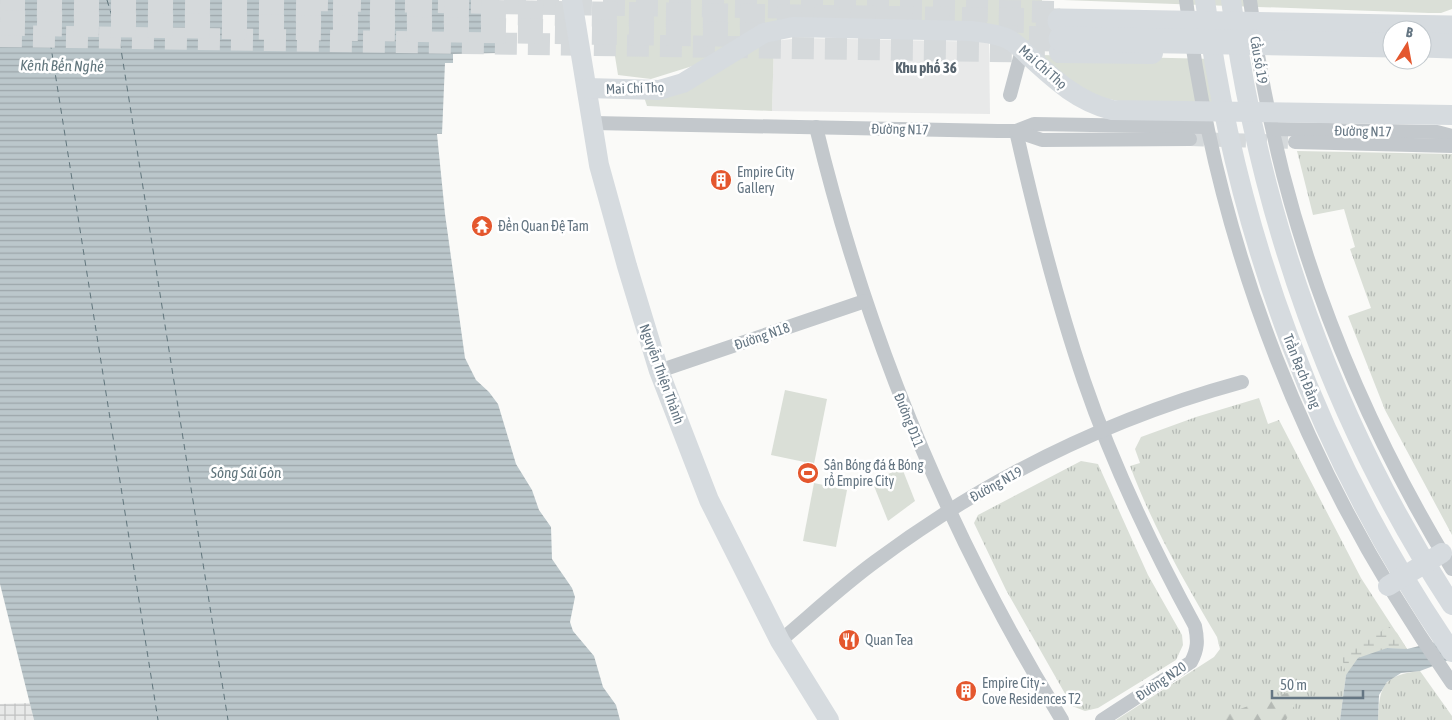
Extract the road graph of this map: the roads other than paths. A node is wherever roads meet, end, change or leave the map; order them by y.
1 (572, 0) edge
2 (1186, 0) edge
3 (1205, 0) edge
4 (1231, 0) edge
5 (1250, 0) edge
6 (1452, 16) edge
7 (1452, 28) edge
8 (1061, 31) junction
9 (1382, 44) edge
10 (1432, 45) edge
11 (1452, 46) edge
12 (1022, 50) junction
13 (1382, 55) edge
14 (1432, 57) edge
15 (1452, 58) edge
16 (587, 88) junction
17 (1010, 95) dead end
18 (1452, 115) edge
19 (1212, 122) junction
20 (593, 123) junction
21 (1265, 123) junction
22 (816, 127) junction
23 (1016, 131) junction
24 (1452, 136) edge
25 (1190, 139) tunnel mouth
26 (1295, 142) tunnel mouth
27 (1452, 146) edge
28 (865, 301) junction
29 (659, 371) junction
30 (1242, 382) dead end
31 (1351, 398) junction
32 (1318, 411) junction
33 (1300, 419) junction
34 (1103, 430) junction
35 (948, 511) junction
36 (1440, 562) edge
37 (1396, 582) junction
38 (1448, 599) edge
39 (1414, 611) junction
40 (780, 641) junction
41 (1452, 652) edge
42 (1452, 683) edge
43 (829, 720) edge
44 (1062, 720) edge
45 (1102, 720) edge

1 - 16 street, Nguyễn Thiện Thành
2 - 19 street
3 - 19 street
4 - 21 street, Cầu số 19
5 - 21 street, Cầu số 19
6 - 8 main road
7 - 8 highway
8 - 9 highway
8 - 13 main road, Mai Chí Thọ
10 - 11 highway
12 - 16 street, Mai Chí Thọ
12 - 17 street
12 - 18 street, Mai Chí Thọ
14 - 15 main road
16 - 20 street, Nguyễn Thiện Thành
19 - 23 street, Đường N17
19 - 32 street, Trần Bạch Đằng
19 - 33 street
20 - 22 street, Đường N17
20 - 29 street, Nguyễn Thiện Thành
21 - 24 street, Đường N17
21 - 31 street, Trần Bạch Đằng
22 - 23 street, Đường N17
22 - 28 street, Đường D11
23 - 25 street
23 - 34 street
26 - 27 street
28 - 29 street, Đường N18
28 - 35 street, Đường D11
29 - 40 street, Nguyễn Thiện Thành
30 - 34 street, Đường N19
31 - 32 street
31 - 36 street, Trần Bạch Đằng
32 - 33 street
32 - 37 street, Trần Bạch Đằng
33 - 37 street
34 - 35 street, Đường N19
34 - 45 street, Đường N20
35 - 40 street, Đường N19
35 - 44 street, Đường D11
36 - 37 street
36 - 38 street, Trần Bạch Đằng
37 - 39 street, Trần Bạch Đằng
39 - 41 street, Trần Bạch Đằng
39 - 42 street
40 - 43 street, Nguyễn Thiện Thành

